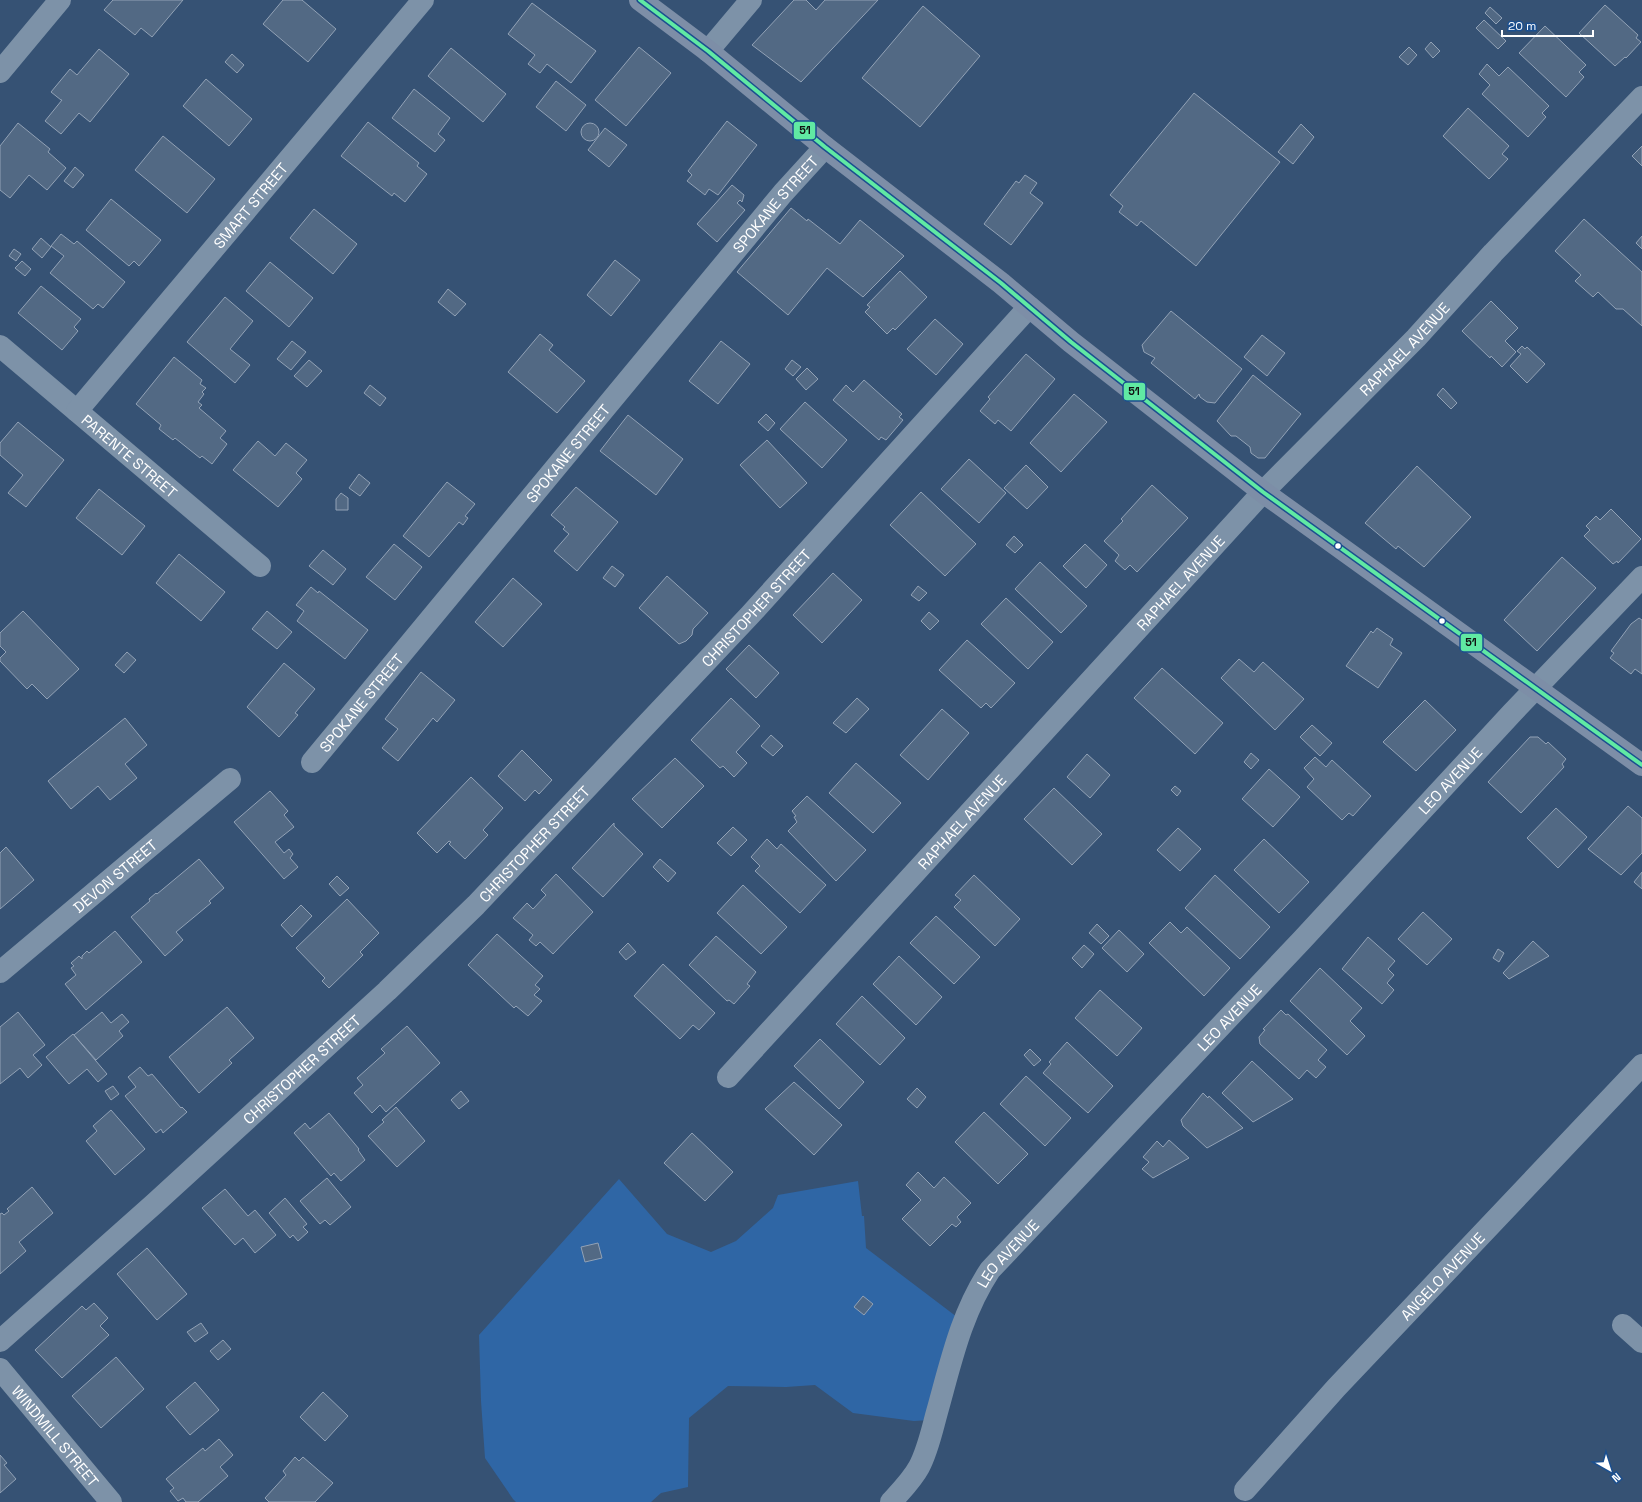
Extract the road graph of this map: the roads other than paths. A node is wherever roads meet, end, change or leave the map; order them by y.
1 (60, 0) edge
2 (423, 0) edge
3 (640, 0) edge
4 (751, 0) edge
5 (708, 51) junction
6 (0, 72) edge
7 (1642, 97) edge
8 (825, 147) junction
9 (1029, 307) junction
10 (0, 346) edge
11 (77, 411) junction
12 (1263, 492) junction
13 (260, 566) dead end
14 (1642, 577) edge
15 (1536, 689) junction
16 (312, 762) dead end
17 (1642, 765) edge
18 (230, 779) dead end
19 (0, 972) edge
20 (1642, 1065) edge
21 (728, 1077) dead end
22 (1623, 1324) dead end
23 (0, 1341) edge
24 (1642, 1342) edge
25 (0, 1369) edge
26 (1245, 1490) dead end
27 (111, 1502) edge
28 (890, 1502) edge

1 - 6 street
2 - 11 street, SMART STREET
3 - 5 main road
4 - 5 street
5 - 8 main road
7 - 12 street, RAPHAEL AVENUE
8 - 9 main road
8 - 16 street, SPOKANE STREET
9 - 12 main road
9 - 23 street, CHRISTOPHER STREET
10 - 11 street, PARENTE STREET
11 - 13 street, PARENTE STREET
12 - 15 main road
12 - 21 street, RAPHAEL AVENUE
14 - 15 street, LEO AVENUE
15 - 17 main road
15 - 28 street, LEO AVENUE
18 - 19 street, DEVON STREET
20 - 26 street, ANGELO AVENUE
22 - 24 street
25 - 27 street, WINDMILL STREET

